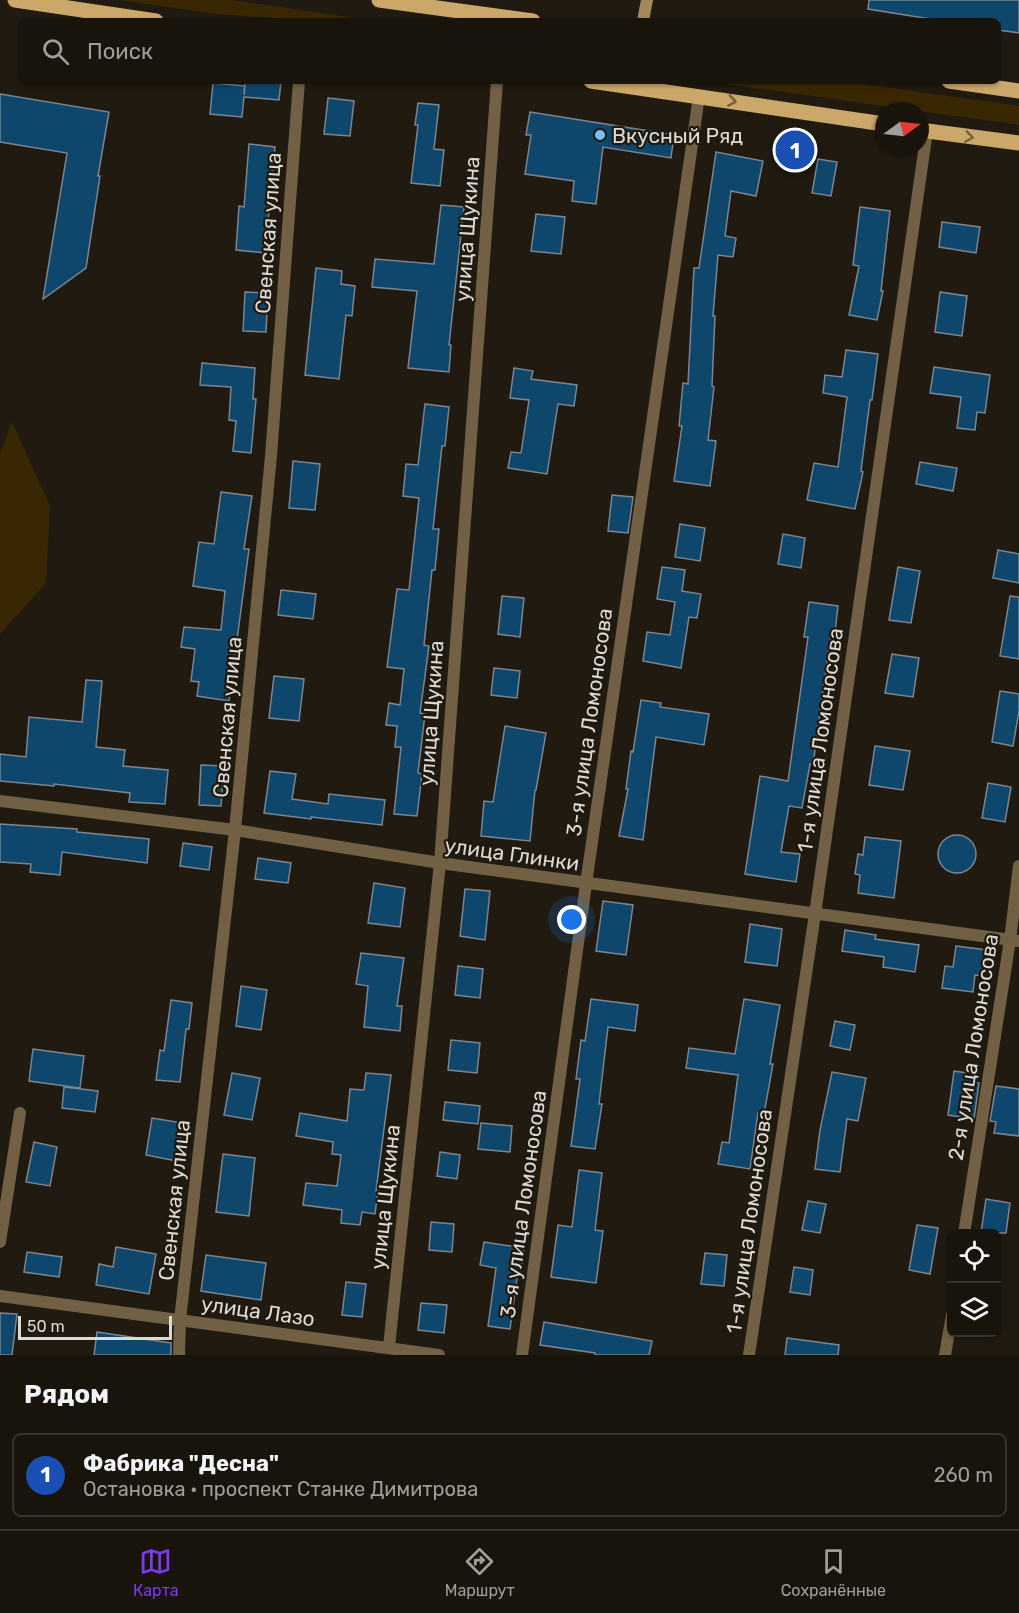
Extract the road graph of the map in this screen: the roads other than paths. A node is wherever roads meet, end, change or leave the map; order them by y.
1 (15, 0) edge
2 (379, 0) edge
3 (646, 0) edge
4 (136, 18) edge
5 (511, 18) edge
6 (644, 18) edge
7 (299, 84) edge
8 (497, 84) edge
9 (634, 84) edge
10 (970, 84) edge
11 (1019, 91) edge
12 (699, 96) junction
13 (875, 123) edge
14 (929, 131) edge
15 (1019, 143) edge
16 (919, 156) edge
17 (0, 801) edge
18 (235, 830) junction
19 (440, 863) junction
20 (1019, 866) edge
21 (586, 884) junction
22 (815, 914) junction
23 (1015, 941) edge
24 (20, 1113) dead end
25 (965, 1229) edge
26 (0, 1242) edge
27 (0, 1296) edge
28 (180, 1320) junction
29 (948, 1337) edge
30 (389, 1347) junction
31 (179, 1355) edge
32 (439, 1355) edge
33 (522, 1355) edge
34 (749, 1355) edge
35 (945, 1355) edge

1 - 4 main road
2 - 5 main road
3 - 6 street
7 - 18 street, Свенская улица
8 - 19 street, улица Щукина
9 - 12 main road
10 - 11 main road
12 -> 13 main road
12 - 21 street, 3-я улица Ломоносова
14 -> 15 main road
16 - 22 street, 1-я улица Ломоносова
17 - 18 street, улица Глинки
18 - 19 street, улица Глинки
18 - 28 street, Свенская улица
19 - 21 street, улица Глинки
19 - 30 street, улица Щукина
20 - 23 street, 2-я улица Ломоносова
21 - 22 street, улица Глинки
21 - 33 street, 3-я улица Ломоносова
22 - 23 street, улица Глинки
22 - 34 street, 1-я улица Ломоносова
23 - 25 street, 2-я улица Ломоносова
24 - 26 street
27 - 28 street, улица Лазо
28 - 30 street, улица Лазо
28 - 31 street, Свенская улица
29 - 35 street
30 - 32 street, улица Лазо

